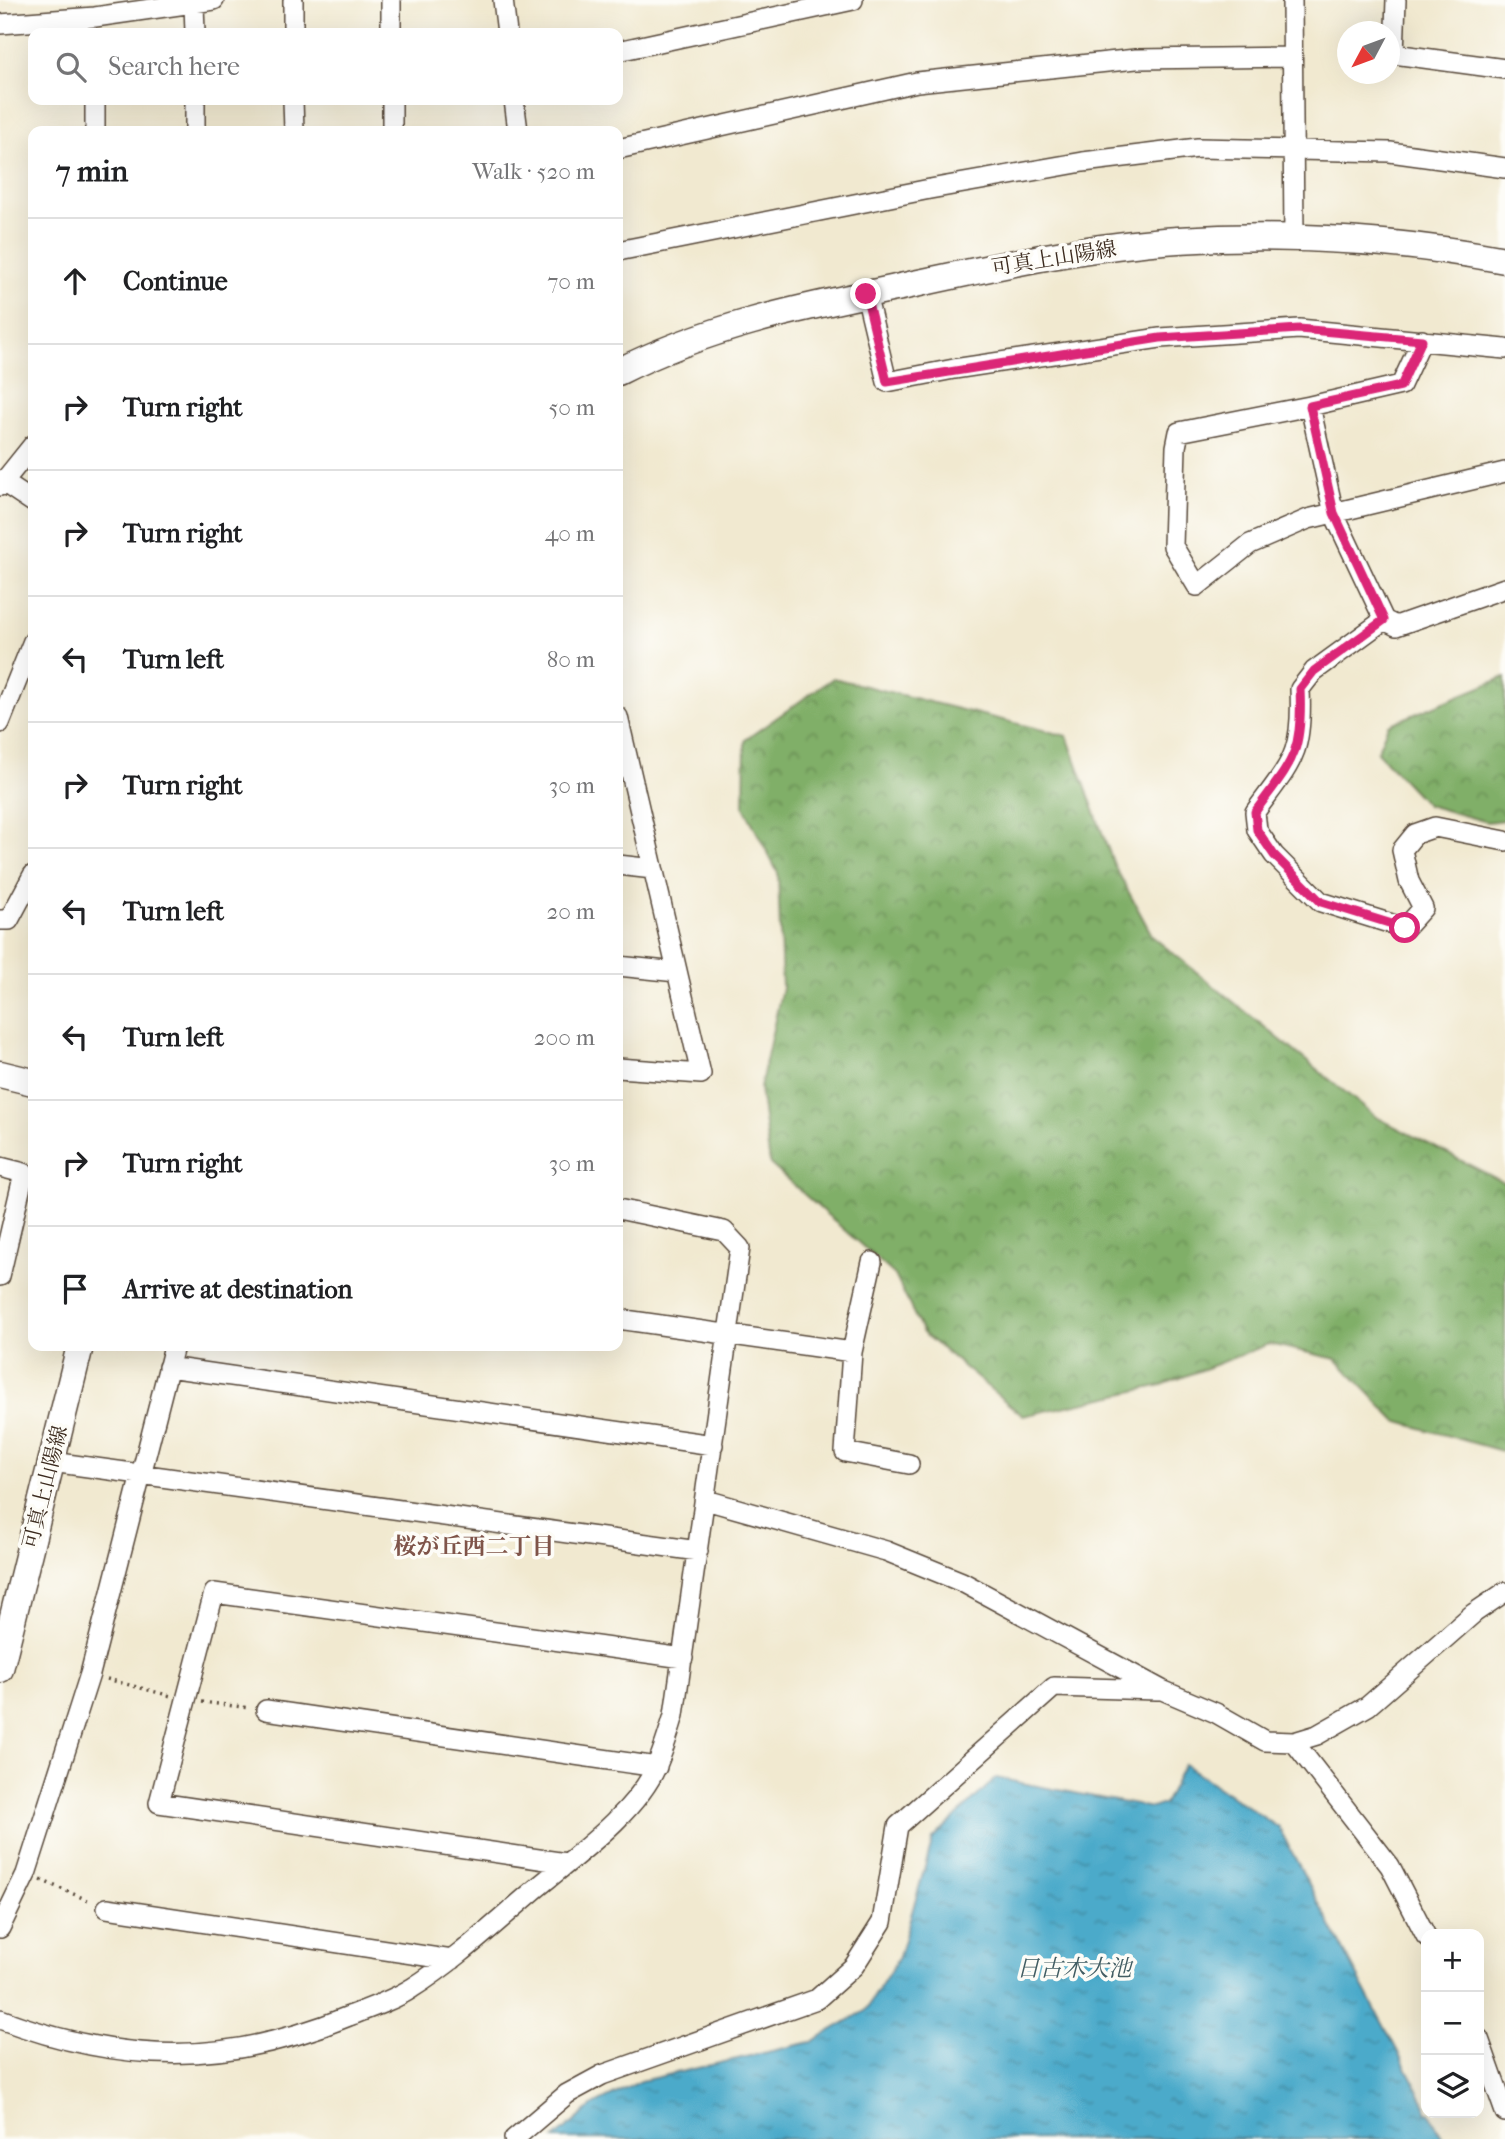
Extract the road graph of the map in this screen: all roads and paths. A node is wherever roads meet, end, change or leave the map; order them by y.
1 (214, 0) edge
2 (293, 0) edge
3 (391, 0) edge
4 (503, 0) edge
5 (853, 0) edge
6 (1292, 0) edge
7 (1396, 0) edge
8 (194, 4) junction
9 (0, 24) edge
10 (95, 25) edge
11 (195, 28) edge
12 (293, 28) edge
13 (391, 28) edge
14 (506, 28) edge
15 (623, 50) edge
16 (1290, 57) junction
17 (1505, 69) edge
18 (95, 105) edge
19 (195, 105) edge
20 (293, 105) edge
21 (392, 105) edge
22 (515, 105) edge
23 (96, 126) edge
24 (195, 126) edge
25 (294, 126) edge
26 (392, 126) edge
27 (517, 126) edge
28 (623, 148) edge
29 (1292, 148) junction
30 (1505, 168) edge
31 (1294, 237) junction
32 (623, 250) edge
33 (1505, 260) edge
34 (866, 294) junction
35 (1422, 340) junction
36 (1505, 349) edge
37 (623, 370) edge
38 (1310, 406) junction
39 (28, 451) edge
40 (1505, 472) edge
41 (1, 482) edge
42 (28, 499) edge
43 (1334, 513) junction
44 (1505, 588) edge
45 (1384, 620) junction
46 (28, 653) edge
47 (0, 723) edge
48 (623, 740) edge
49 (1505, 841) edge
50 (623, 866) edge
51 (653, 869) junction
52 (28, 884) edge
53 (0, 920) edge
54 (623, 967) edge
55 (677, 972) junction
56 (623, 1068) edge
57 (0, 1074) edge
58 (28, 1081) edge
59 (0, 1167) edge
60 (623, 1210) edge
61 (872, 1262) dead end
62 (0, 1276) edge
63 (623, 1320) edge
64 (730, 1335) junction
65 (79, 1351) edge
66 (173, 1351) edge
67 (852, 1352) junction
68 (168, 1367) junction
69 (713, 1445) junction
70 (52, 1462) junction
71 (909, 1464) dead end
72 (140, 1474) junction
73 (706, 1500) junction
74 (698, 1551) junction
75 (1505, 1592) edge
76 (683, 1658) junction
77 (0, 1669) edge
78 (1162, 1690) junction
79 (266, 1710) dead end
80 (1294, 1742) junction
81 (657, 1767) junction
82 (566, 1863) junction
83 (26, 1874) junction
84 (107, 1908) joint
85 (0, 1928) edge
86 (1422, 1929) edge
87 (452, 1960) junction
88 (0, 2019) edge
89 (1484, 2053) edge
90 (1505, 2112) edge
91 (514, 2139) edge

1 - 8 street
2 - 12 street
3 - 13 street
4 - 14 street
5 - 15 street
6 - 16 street
7 - 17 street
8 - 10 street
8 - 11 street
9 - 10 street
16 - 28 street
16 - 29 street
18 - 23 street
19 - 24 street
20 - 25 street
21 - 26 street
22 - 27 street
29 - 30 street
29 - 31 street
29 - 32 street
31 - 33 main road, 可真上山陽線
31 - 34 main road, 可真上山陽線
34 - 35 street
34 - 37 main road, 可真上山陽線
35 - 36 street
35 - 38 street
38 - 43 street
38 - 43 street
39 - 41 street
40 - 43 street
41 - 42 street
43 - 45 street
44 - 45 street
45 - 49 street
46 - 47 street
48 - 51 street
50 - 51 street
51 - 55 street
52 - 53 street
54 - 55 street
55 - 56 street
57 - 58 main road
59 - 62 street
60 - 64 street
61 - 67 street
63 - 64 street
64 - 67 street
64 - 69 street
65 - 70 main road, 可真上山陽線
66 - 68 street
67 - 71 street
68 - 69 street
68 - 72 street
69 - 73 street
70 - 72 street
70 - 77 main road, 可真上山陽線
72 - 74 street
72 - 83 street
73 - 74 street
73 - 78 street
74 - 76 street
75 - 80 street
76 - 81 street
76 - 82 street
78 - 80 street
78 - 91 street
79 - 81 street
80 - 86 street
81 - 82 street
82 - 87 street
83 - 84 path
83 - 85 street
84 - 87 street
87 - 88 street
89 - 90 street

